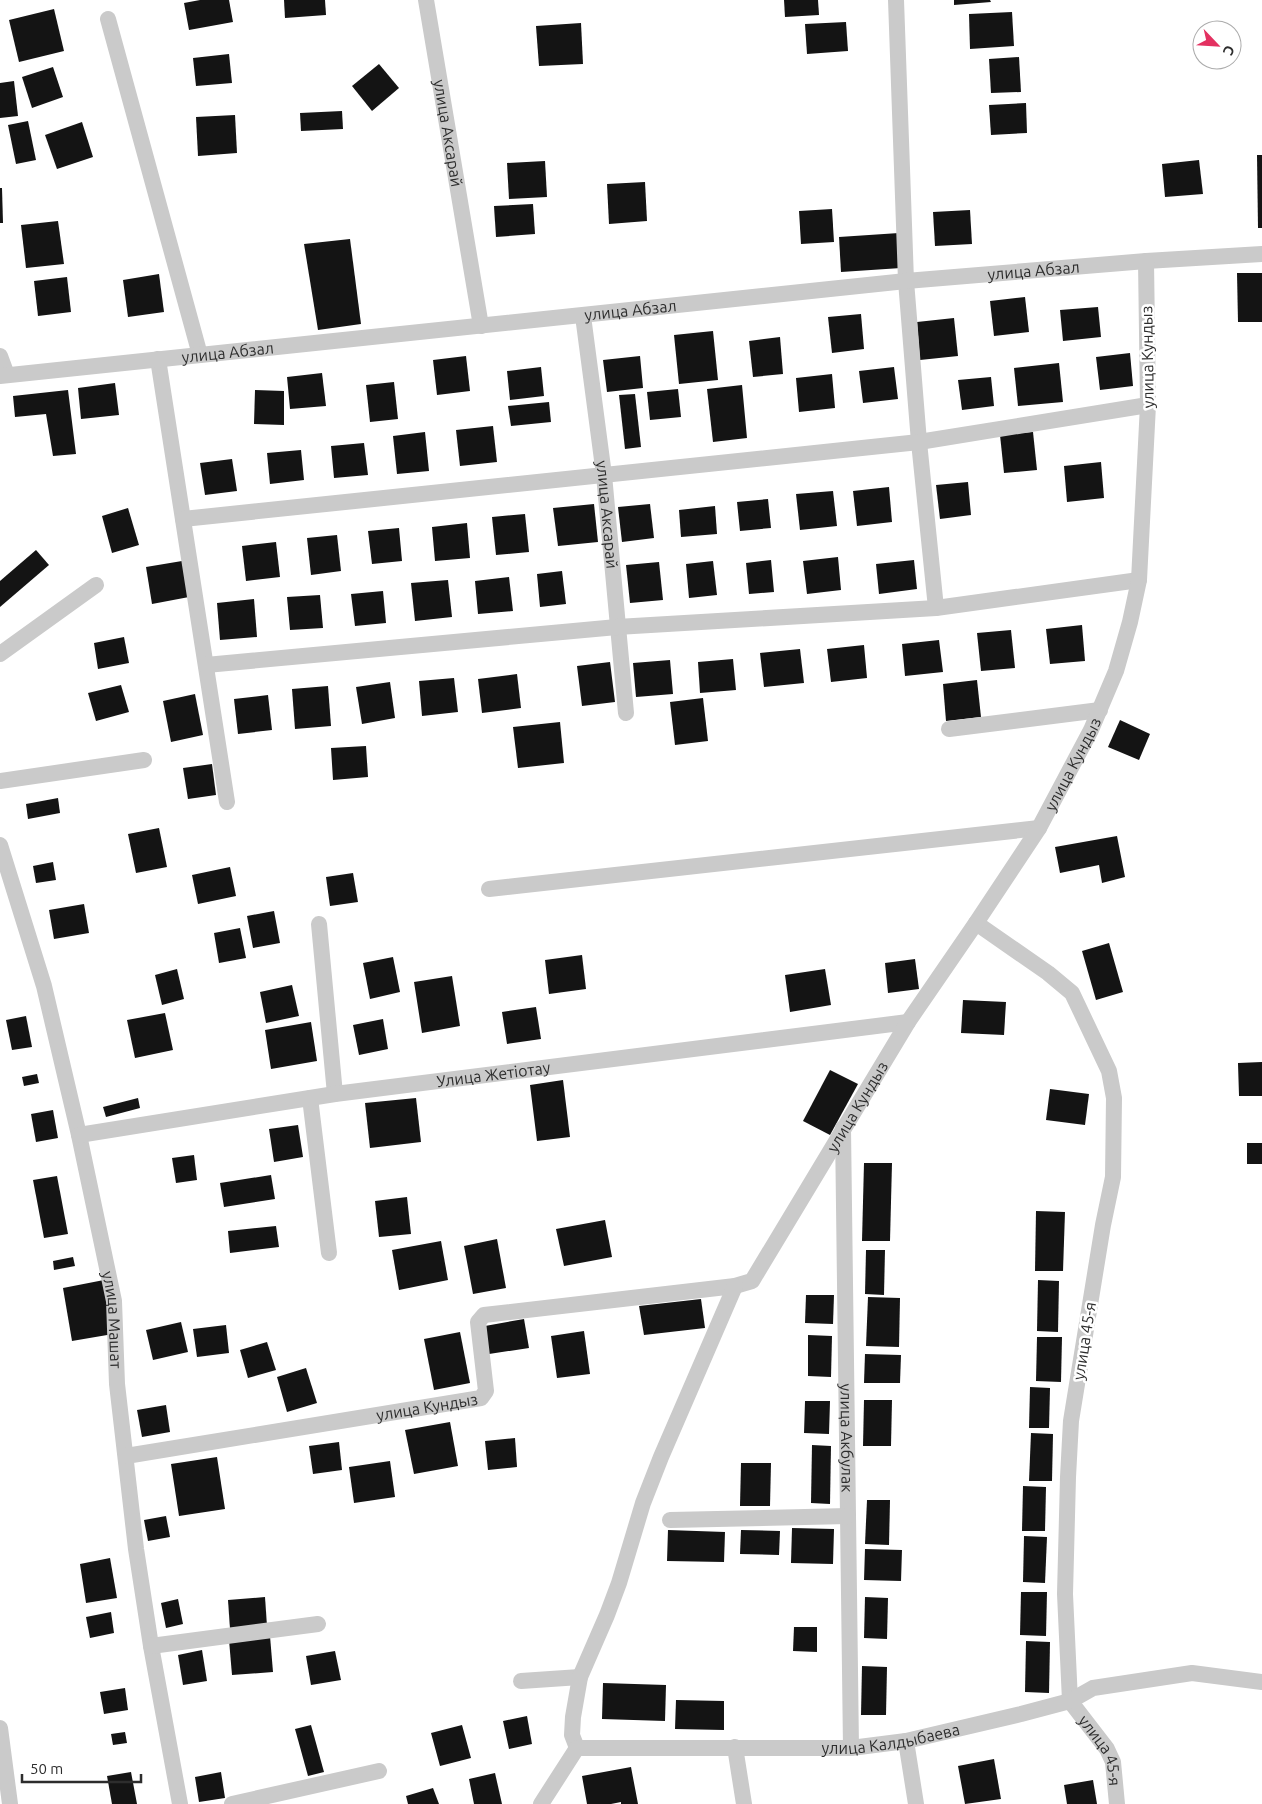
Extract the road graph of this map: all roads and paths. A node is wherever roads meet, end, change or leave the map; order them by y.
1 (426, 0) edge
2 (896, 0) edge
3 (108, 19) dead end
4 (1262, 254) edge
5 (1146, 261) junction
6 (906, 281) junction
7 (583, 316) junction
8 (482, 326) junction
9 (200, 355) junction
10 (0, 356) edge
11 (158, 359) junction
12 (3, 376) edge
13 (1148, 405) junction
14 (919, 442) junction
15 (604, 475) junction
16 (183, 520) junction
17 (1139, 580) junction
18 (96, 585) dead end
19 (936, 608) junction
20 (617, 627) junction
21 (0, 654) edge
22 (206, 666) junction
23 (1100, 710) junction
24 (626, 713) dead end
25 (949, 729) dead end
26 (144, 760) dead end
27 (0, 781) edge
28 (227, 802) dead end
29 (1038, 828) junction
30 (0, 845) edge
31 (489, 889) dead end
32 (976, 923) junction
33 (318, 924) dead end
34 (908, 1022) junction
35 (335, 1094) junction
36 (310, 1098) junction
37 (843, 1128) junction
38 (79, 1134) junction
39 (329, 1253) dead end
40 (735, 1286) junction
41 (126, 1456) junction
42 (848, 1516) junction
43 (670, 1520) dead end
44 (318, 1624) dead end
45 (151, 1646) junction
46 (580, 1677) junction
47 (521, 1681) dead end
48 (1262, 1682) edge
49 (1070, 1701) junction
50 (0, 1728) edge
51 (906, 1741) junction
52 (735, 1747) junction
53 (578, 1748) junction
54 (851, 1748) junction
55 (379, 1771) dead end
56 (10, 1804) edge
57 (180, 1804) edge
58 (232, 1804) edge
59 (541, 1804) edge
60 (744, 1804) edge
61 (916, 1804) edge
62 (1117, 1804) edge

1 - 8 street, улица Аксарай
2 - 6 street
3 - 9 street
4 - 5 street, улица Абзал
5 - 6 street, улица Абзал
5 - 13 street, улица Кундыз
6 - 7 street, улица Абзал
6 - 14 street
7 - 8 street, улица Абзал
7 - 15 street, улица Аксарай
8 - 9 street, улица Абзал
9 - 11 street, улица Абзал
10 - 12 street
11 - 12 street, улица Абзал
11 - 16 street
13 - 14 street
13 - 17 street, улица Кундыз
14 - 15 street
14 - 19 street
15 - 16 street
15 - 20 street, улица Аксарай
16 - 22 street
17 - 19 street
17 - 23 street, улица Кундыз
18 - 21 street
19 - 20 street
20 - 22 street
20 - 24 street, улица Аксарай
22 - 28 street
23 - 25 street
23 - 29 street, улица Кундыз
26 - 27 street
29 - 31 street
29 - 32 street, улица Кундыз
30 - 38 street, улица Машат
32 - 34 street, улица Кундыз
32 - 49 street, улица 45-я
33 - 35 street
34 - 35 street, Улица Жетіотау
34 - 37 street, улица Кундыз
35 - 36 street, Улица Жетіотау
36 - 38 street, Улица Жетіотау
36 - 39 street
37 - 40 street, улица Кундыз
37 - 42 street, улица Акбулак
38 - 41 street, улица Машат
40 - 41 street, улица Кундыз
40 - 46 street
41 - 45 street, улица Машат
42 - 43 street
42 - 54 street, улица Акбулак
44 - 45 street
45 - 57 street, улица Машат
46 - 47 street
46 - 53 street
48 - 49 street, улица Калдыбаева
49 - 51 street, улица Калдыбаева
49 - 62 street, улица 45-я
50 - 56 street
51 - 54 street, улица Калдыбаева
51 - 61 street
52 - 53 street, улица Калдыбаева
52 - 54 street, улица Калдыбаева
52 - 60 street
53 - 59 street
55 - 58 street

